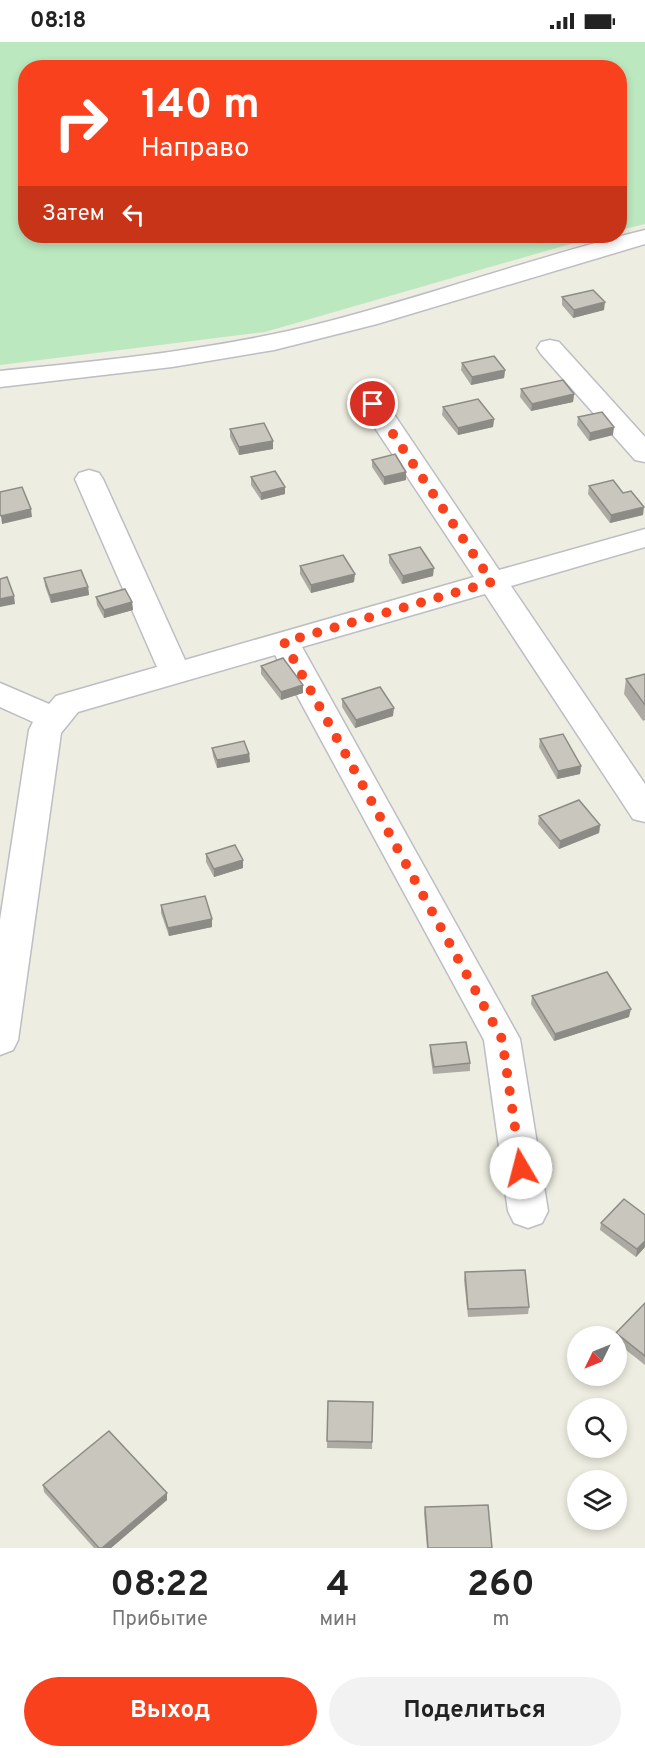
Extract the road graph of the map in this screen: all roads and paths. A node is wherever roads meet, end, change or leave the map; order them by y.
1 (645, 237) edge
2 (627, 241) edge
3 (620, 243) edge
4 (550, 348) dead end
5 (0, 379) edge
6 (373, 404) dead end
7 (645, 454) edge
8 (89, 479) dead end
9 (645, 538) edge
10 (492, 582) junction
11 (284, 642) junction
12 (175, 673) junction
13 (0, 694) edge
14 (54, 719) junction
15 (645, 810) edge
16 (0, 1040) edge
17 (528, 1211) dead end

1 - 2 street
3 - 5 street
4 - 7 street
6 - 10 street
8 - 12 street
9 - 10 street
10 - 11 street
10 - 15 street
11 - 12 street
11 - 17 street
12 - 14 street
13 - 14 street
14 - 16 street

